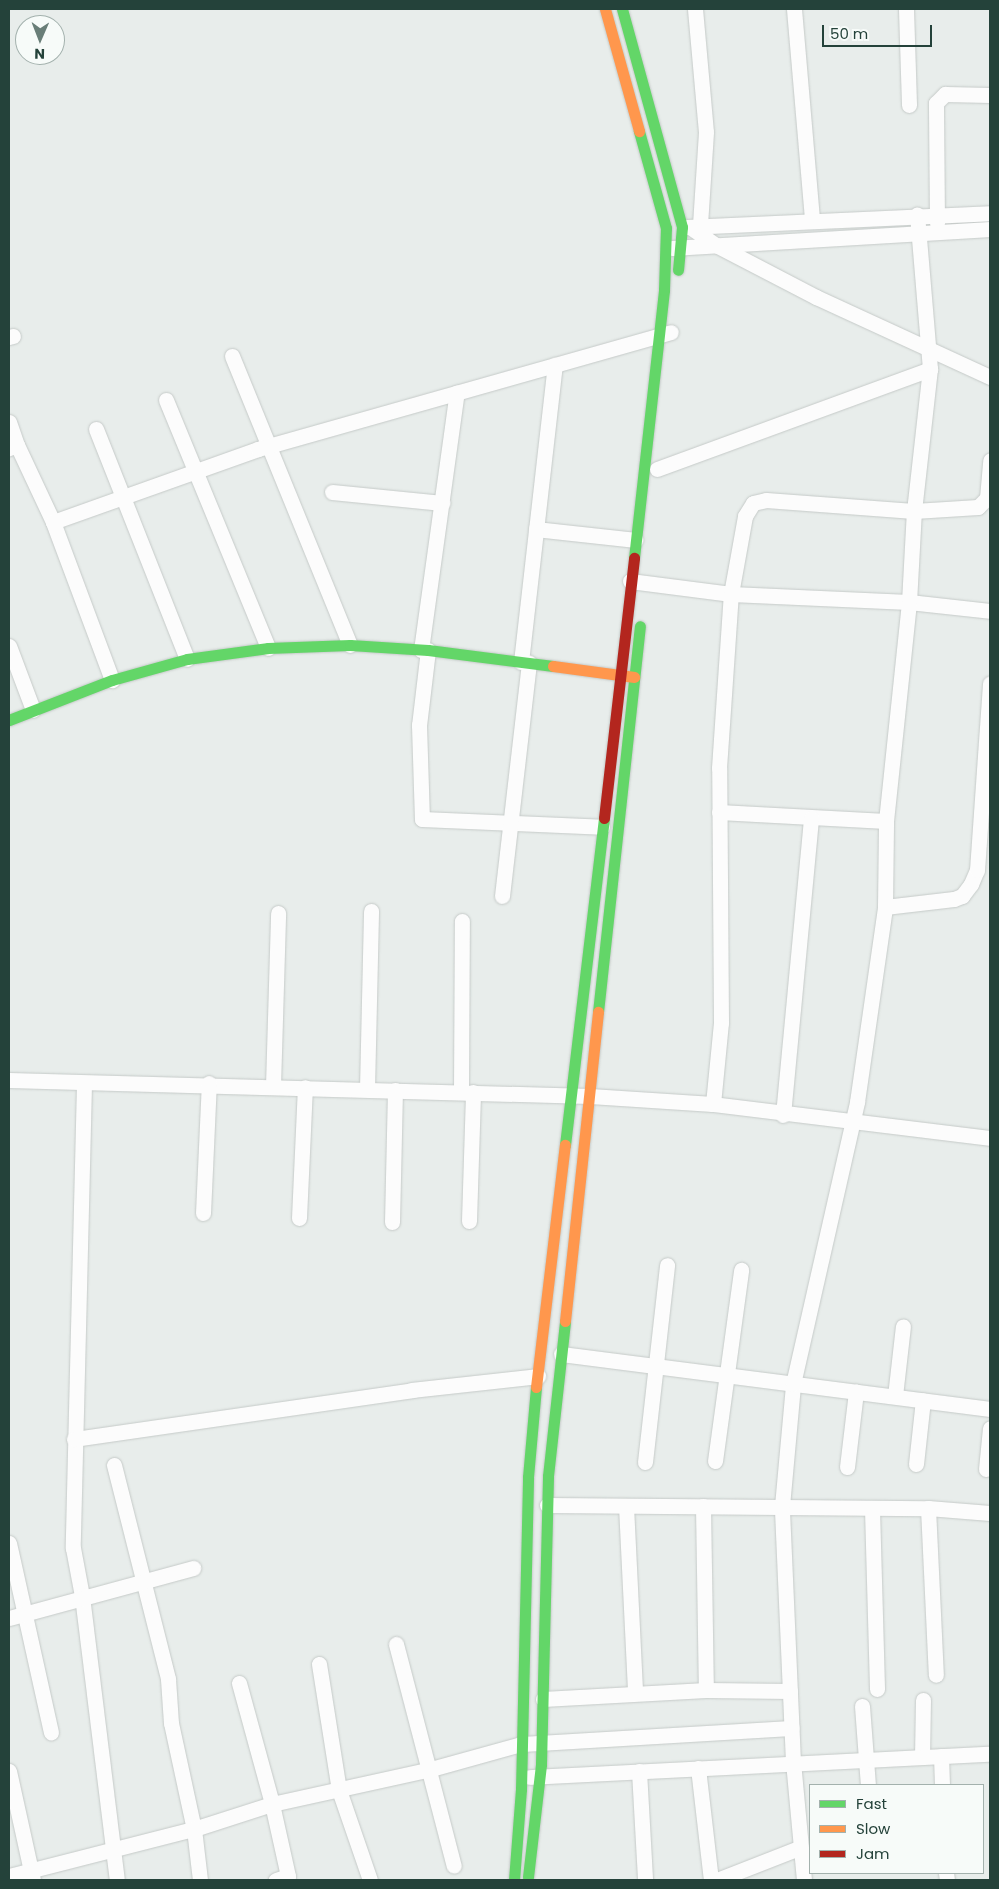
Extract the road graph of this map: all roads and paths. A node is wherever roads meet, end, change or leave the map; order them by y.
1 (605, 9) edge
2 (622, 9) edge
3 (695, 9) edge
4 (794, 9) edge
5 (906, 9) edge
6 (990, 95) edge
7 (909, 105) dead end
8 (990, 213) edge
9 (917, 215) junction
10 (937, 215) junction
11 (812, 219) junction
12 (691, 227) junction
13 (666, 228) junction
14 (937, 231) junction
15 (990, 231) edge
16 (918, 232) junction
17 (716, 245) junction
18 (673, 248) junction
19 (665, 334) junction
20 (928, 348) junction
21 (232, 356) dead end
22 (555, 365) junction
23 (930, 369) junction
24 (990, 377) edge
25 (457, 392) junction
26 (166, 400) dead end
27 (9, 422) edge
28 (96, 429) dead end
29 (13, 446) edge
30 (266, 446) junction
31 (990, 460) edge
32 (656, 469) junction
33 (196, 472) junction
34 (332, 492) dead end
35 (124, 498) junction
36 (442, 503) junction
37 (914, 511) junction
38 (652, 516) dead end
39 (53, 522) junction
40 (536, 529) junction
41 (635, 540) junction
42 (641, 582) junction
43 (731, 594) junction
44 (909, 602) junction
45 (642, 611) dead end
46 (990, 611) edge
47 (350, 645) junction
48 (9, 646) edge
49 (268, 648) junction
50 (424, 650) junction
51 (186, 659) junction
52 (525, 663) junction
53 (620, 675) junction
54 (635, 677) junction
55 (112, 680) junction
56 (990, 683) edge
57 (33, 710) junction
58 (9, 720) edge
59 (719, 812) junction
60 (811, 818) junction
61 (886, 821) junction
62 (510, 825) junction
63 (602, 827) junction
64 (984, 871) edge
65 (502, 896) dead end
66 (885, 907) junction
67 (371, 911) dead end
68 (278, 913) dead end
69 (462, 921) dead end
70 (9, 1080) edge
71 (84, 1084) junction
72 (209, 1084) junction
73 (273, 1086) junction
74 (305, 1087) junction
75 (367, 1089) junction
76 (395, 1090) junction
77 (467, 1092) junction
78 (590, 1096) junction
79 (570, 1097) junction
80 (714, 1104) junction
81 (783, 1115) junction
82 (853, 1122) junction
83 (990, 1138) edge
84 (203, 1213) dead end
85 (299, 1218) dead end
86 (468, 1221) dead end
87 (392, 1222) dead end
88 (667, 1265) dead end
89 (741, 1270) dead end
90 (903, 1326) dead end
91 (562, 1354) junction
92 (656, 1366) junction
93 (726, 1375) junction
94 (538, 1376) junction
95 (793, 1384) junction
96 (856, 1392) junction
97 (895, 1396) junction
98 (923, 1400) junction
99 (990, 1409) edge
100 (990, 1428) edge
101 (74, 1439) junction
102 (715, 1461) dead end
103 (645, 1462) dead end
104 (916, 1464) dead end
105 (114, 1465) dead end
106 (847, 1467) dead end
107 (986, 1469) dead end
108 (547, 1505) junction
109 (626, 1506) junction
110 (703, 1506) junction
111 (782, 1506) junction
112 (928, 1508) junction
113 (872, 1509) junction
114 (990, 1513) edge
115 (9, 1543) edge
116 (193, 1568) dead end
117 (143, 1582) junction
118 (82, 1596) junction
119 (26, 1613) junction
120 (9, 1618) edge
121 (396, 1644) dead end
122 (319, 1664) dead end
123 (936, 1676) dead end
124 (239, 1683) dead end
125 (877, 1689) dead end
126 (706, 1690) junction
127 (790, 1691) junction
128 (635, 1692) junction
129 (543, 1699) junction
130 (923, 1700) dead end
131 (862, 1706) dead end
132 (792, 1728) junction
133 (51, 1732) dead end
134 (542, 1741) junction
135 (521, 1744) junction
136 (990, 1754) edge
137 (941, 1756) junction
138 (922, 1757) junction
139 (866, 1761) junction
140 (793, 1762) junction
141 (431, 1768) junction
142 (698, 1768) junction
143 (9, 1771) edge
144 (639, 1771) junction
145 (521, 1776) junction
146 (540, 1776) junction
147 (868, 1784) edge
148 (942, 1784) edge
149 (339, 1790) junction
150 (272, 1804) junction
151 (194, 1829) junction
152 (801, 1847) junction
153 (113, 1850) junction
154 (454, 1866) dead end
155 (32, 1875) edge
156 (9, 1876) edge
157 (118, 1880) edge
158 (200, 1880) edge
159 (276, 1880) edge
160 (370, 1880) edge
161 (514, 1880) edge
162 (528, 1880) edge
163 (645, 1880) edge
164 (712, 1880) edge
165 (716, 1880) edge
166 (804, 1880) edge

1 - 13 street
2 - 12 street
3 - 12 street
4 - 11 street
5 - 7 street
6 - 10 street
8 - 10 street
9 - 10 street
9 - 11 street
9 - 16 street
10 - 14 street
11 - 12 street
12 - 13 street
12 - 17 street
12 - 18 street
13 - 18 street
14 - 15 street
14 - 16 street
16 - 17 street
16 - 20 street
17 - 18 street
17 - 20 street
18 - 19 street
19 - 22 street
19 - 32 street
19 - 41 street
20 - 23 street
20 - 24 street
21 - 30 street
22 - 25 street
22 - 40 street
23 - 32 street
23 - 37 street
25 - 30 street
25 - 36 street
26 - 33 street
27 - 29 street
28 - 35 street
29 - 39 street
30 - 33 street
30 - 47 street
31 - 37 street
32 - 38 street
33 - 35 street
33 - 49 street
34 - 36 street
35 - 39 street
35 - 51 street
36 - 50 street
37 - 43 street
37 - 44 street
39 - 55 street
40 - 41 street
40 - 52 street
41 - 42 street
42 - 43 street
42 - 53 street
43 - 44 street
43 - 59 street
44 - 46 street
44 - 61 street
45 - 54 street
47 - 49 street
47 - 50 street
48 - 57 street
49 - 51 street
50 - 52 street
50 - 62 street
51 - 55 street
52 - 53 street
52 - 62 street
53 - 54 street
53 - 63 street
54 - 78 street
55 - 57 street
56 - 64 street
57 - 58 street
59 - 60 street
59 - 80 street
60 - 61 street
60 - 81 street
61 - 66 street
62 - 63 street
62 - 65 street
63 - 79 street
64 - 66 street
66 - 82 street
67 - 75 street
68 - 73 street
69 - 77 street
70 - 71 street
71 - 72 street
71 - 101 street
72 - 73 street
72 - 84 street
73 - 74 street
74 - 75 street
74 - 85 street
75 - 76 street
76 - 77 street
76 - 87 street
77 - 79 street
77 - 86 street
78 - 79 street
78 - 80 street
78 - 91 street
79 - 94 street
80 - 81 street
81 - 82 street
82 - 83 street
82 - 95 street
88 - 92 street
89 - 93 street
90 - 97 street
91 - 92 street
91 - 108 street
92 - 93 street
92 - 103 street
93 - 95 street
93 - 102 street
94 - 101 street
94 - 135 street
95 - 96 street
95 - 111 street
96 - 97 street
96 - 106 street
97 - 98 street
98 - 99 street
98 - 104 street
100 - 107 street
101 - 118 street
105 - 117 street
108 - 109 street
108 - 129 street
109 - 110 street
109 - 128 street
110 - 111 street
110 - 126 street
111 - 113 street
111 - 127 street
112 - 113 street
112 - 114 street
112 - 123 street
113 - 125 street
115 - 119 street
116 - 117 street
117 - 118 street
117 - 151 street
118 - 119 street
118 - 153 street
119 - 120 street
119 - 133 street
121 - 141 street
122 - 149 street
124 - 150 street
126 - 127 street
126 - 128 street
127 - 132 street
128 - 129 street
129 - 134 street
130 - 138 street
131 - 139 street
132 - 134 street
132 - 140 street
134 - 135 street
134 - 146 street
135 - 141 street
135 - 145 street
136 - 137 street
137 - 138 street
137 - 148 street
138 - 139 street
139 - 140 street
139 - 147 street
140 - 142 street
140 - 152 street
141 - 149 street
141 - 154 street
142 - 144 street
142 - 164 street
143 - 155 street
144 - 146 street
144 - 163 street
145 - 146 street
145 - 161 street
146 - 162 street
149 - 150 street
149 - 160 street
150 - 151 street
150 - 159 street
151 - 153 street
151 - 158 street
152 - 165 street
152 - 166 street
153 - 155 street
153 - 157 street
155 - 156 street

